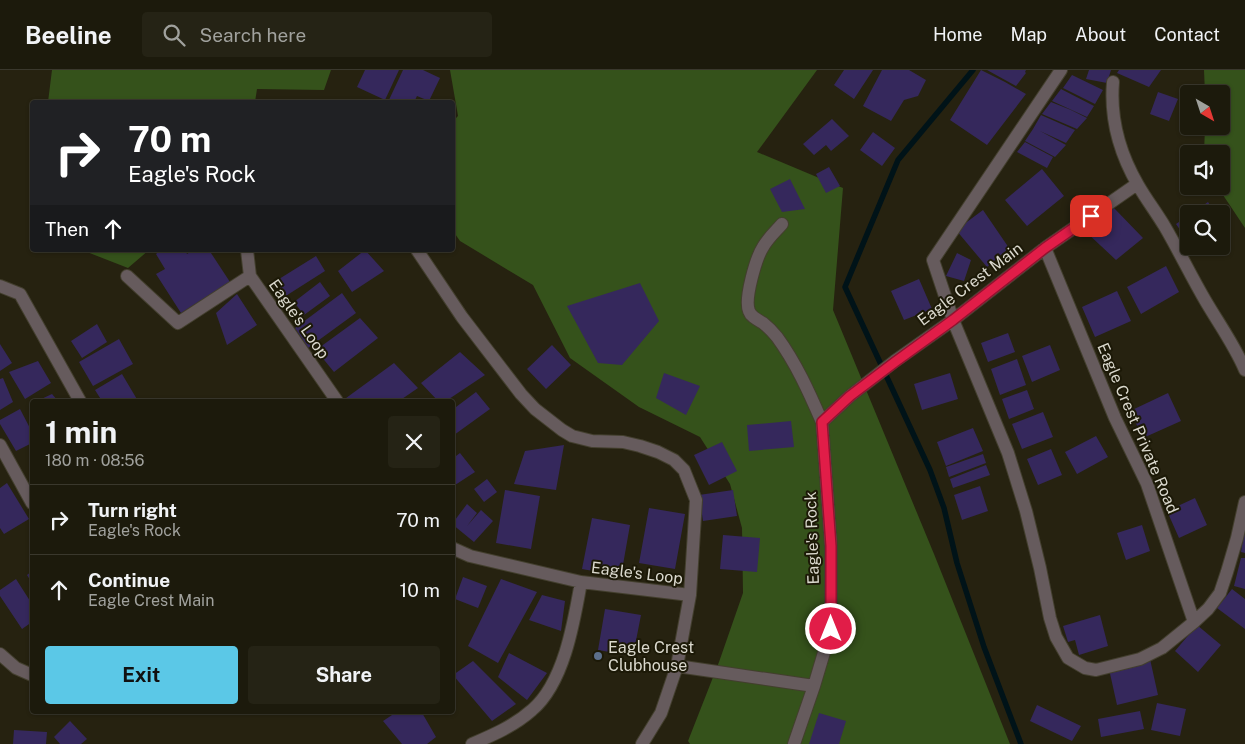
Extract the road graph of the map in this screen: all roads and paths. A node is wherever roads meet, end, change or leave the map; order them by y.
1 (1061, 70) edge
2 (1113, 82) dead end
3 (1138, 184) junction
4 (782, 224) dead end
5 (1045, 248) junction
6 (247, 252) edge
7 (418, 252) edge
8 (127, 276) dead end
9 (250, 276) junction
10 (0, 286) edge
11 (953, 320) junction
12 (1245, 370) edge
13 (79, 399) edge
14 (336, 399) edge
15 (822, 422) junction
16 (0, 445) edge
17 (30, 499) edge
18 (1245, 502) edge
19 (455, 549) edge
20 (581, 582) junction
21 (690, 596) junction
22 (1194, 622) junction
23 (0, 654) edge
24 (676, 666) junction
25 (30, 674) edge
26 (814, 686) junction
27 (472, 744) edge
28 (642, 744) edge
29 (794, 744) edge

1 - 11 street
2 - 3 street
3 - 5 street, Eagle Crest Main
3 - 12 street
4 - 15 street
5 - 11 street, Eagle Crest Main
5 - 22 street, Eagle Crest Private Road
6 - 9 street, Eagle's Loop
7 - 21 street, Eagle's Loop
8 - 9 street
9 - 14 street, Eagle's Loop
10 - 13 street
11 - 15 street, Eagle Crest Main
11 - 22 street
15 - 26 street, Eagle's Rock
16 - 17 street
18 - 22 street
19 - 20 street, Eagle's Loop
20 - 21 street, Eagle's Loop
20 - 27 street
21 - 24 street
23 - 25 street
24 - 26 street
24 - 28 street
26 - 29 street, Eagle's Rock

